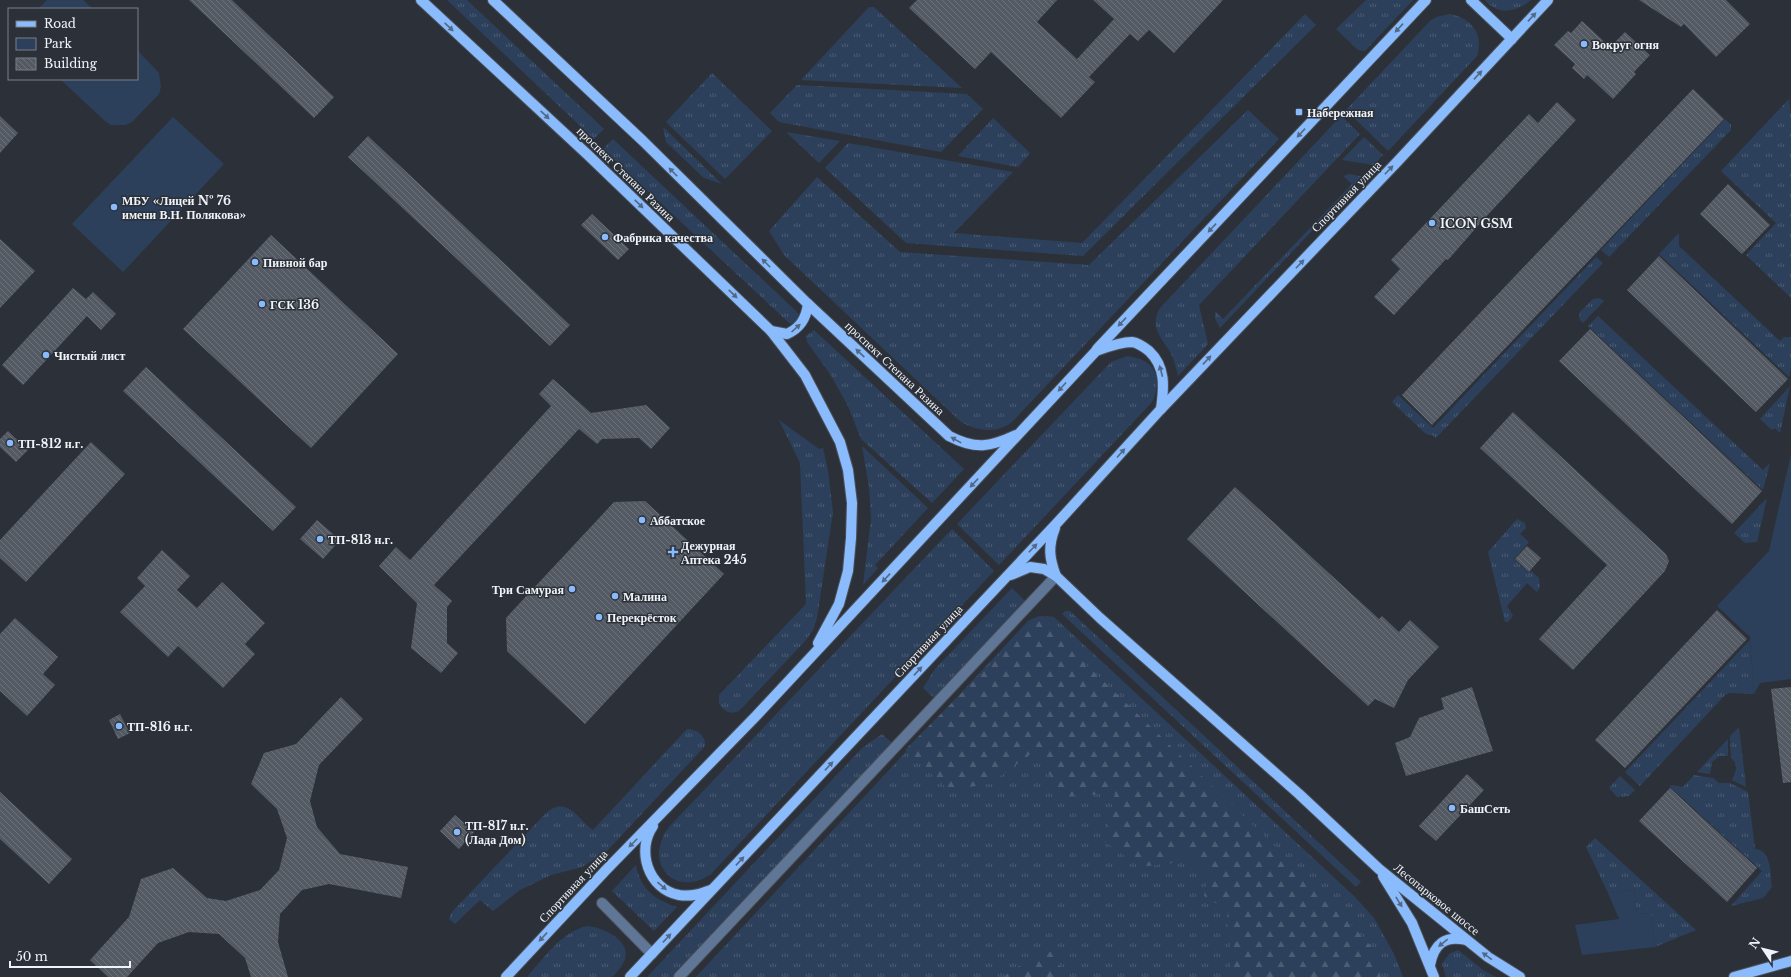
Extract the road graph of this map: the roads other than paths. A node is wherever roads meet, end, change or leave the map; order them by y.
1 (421, 0) edge
2 (493, 0) edge
3 (1426, 0) edge
4 (1471, 0) edge
5 (1548, 0) edge
6 (1512, 39) junction
7 (808, 304) junction
8 (771, 331) junction
9 (1096, 351) junction
10 (1161, 409) junction
11 (1020, 434) junction
12 (1057, 523) junction
13 (1056, 576) junction
14 (1006, 577) junction
15 (802, 666) junction
16 (660, 815) junction
17 (1379, 869) junction
18 (713, 889) junction
19 (602, 903) dead end
20 (1468, 941) junction
21 (652, 954) junction
22 (1791, 961) edge
23 (1430, 965) junction
24 (506, 977) edge
25 (630, 977) edge
26 (678, 977) edge
27 (1434, 977) edge
28 (1520, 977) edge
29 (1734, 977) edge

1 -> 8 main road, проспект Степана Разина
7 -> 2 main road, проспект Степана Разина
3 -> 9 main road, Спортивная улица
4 - 6 main road
6 -> 5 main road, Спортивная улица
10 -> 6 main road, Спортивная улица
8 -> 7 main road
11 -> 7 main road, проспект Степана Разина
8 - 15 main road, проспект Степана Разина
10 -> 9 main road
9 -> 11 main road, Спортивная улица
12 -> 10 main road, Спортивная улица
11 -> 15 main road, Спортивная улица
12 - 13 main road
14 -> 12 main road, Спортивная улица
13 - 14 main road
13 - 17 main road
13 - 26 street
18 -> 14 main road, Спортивная улица
15 - 16 main road, Спортивная улица
16 -> 18 main road, Спортивная улица
16 -> 24 main road, Спортивная улица
17 - 20 main road, Лесопарковое шоссе
17 -> 23 main road, Лесопарковое шоссе
21 -> 18 main road, Спортивная улица
19 - 21 street
20 -> 23 main road
28 -> 20 main road, Лесопарковое шоссе
21 - 25 main road, Спортивная улица
22 - 29 main road
23 - 27 main road, Лесопарковое шоссе

